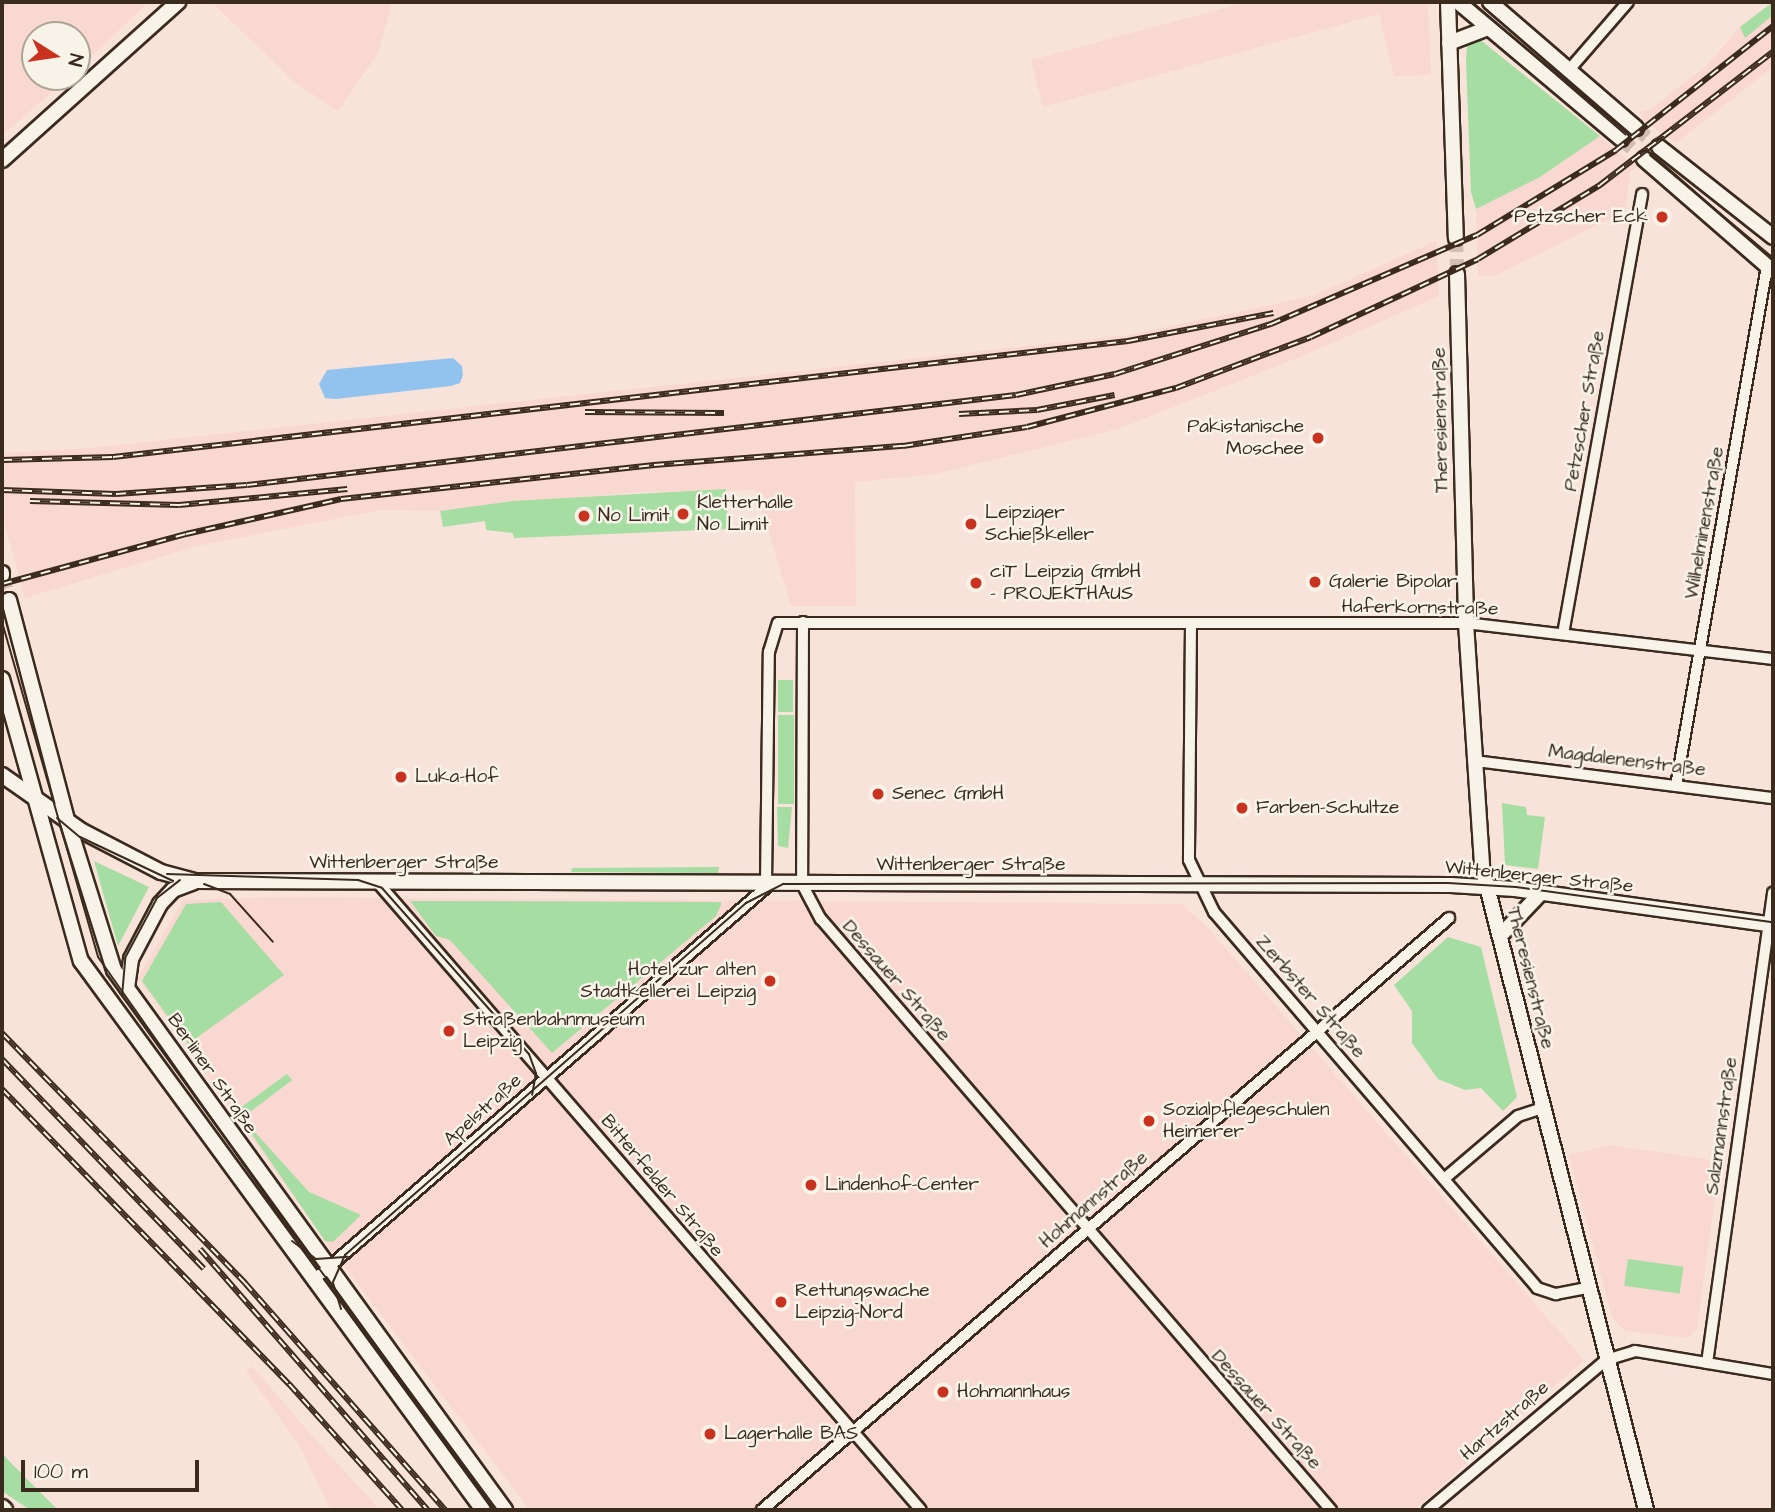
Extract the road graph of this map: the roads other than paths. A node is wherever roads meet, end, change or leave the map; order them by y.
1 (178, 2) edge
2 (1448, 2) edge
3 (1458, 2) edge
4 (1490, 2) edge
5 (1629, 2) edge
6 (1488, 28) junction
7 (1449, 44) junction
8 (1569, 70) junction
9 (1636, 128) tunnel mouth
10 (1621, 139) tunnel mouth
11 (1659, 147) tunnel mouth
12 (1644, 159) tunnel mouth
13 (2, 160) edge
14 (1642, 194) dead end
15 (1773, 237) edge
16 (1456, 238) tunnel mouth
17 (1770, 268) edge
18 (1457, 274) tunnel mouth
19 (9, 600) dead end
20 (803, 622) junction
21 (1191, 624) junction
22 (1466, 624) junction
23 (1563, 634) junction
24 (1700, 650) junction
25 (1773, 659) edge
26 (2, 680) edge
27 (1475, 761) junction
28 (2, 775) edge
29 (1676, 786) junction
30 (34, 794) junction
31 (1773, 798) edge
32 (67, 820) junction
33 (199, 881) junction
34 (378, 883) junction
35 (769, 883) junction
36 (803, 884) junction
37 (1199, 884) junction
38 (1488, 887) junction
39 (1541, 893) junction
40 (1773, 893) edge
41 (1449, 918) dead end
42 (1771, 924) edge
43 (1500, 936) junction
44 (127, 988) junction
45 (1316, 1032) junction
46 (547, 1077) junction
47 (1542, 1108) junction
48 (1444, 1179) junction
49 (1086, 1230) junction
50 (327, 1270) junction
51 (313, 1281) junction
52 (1588, 1288) junction
53 (1606, 1360) junction
54 (1707, 1363) junction
55 (1773, 1374) edge
56 (853, 1432) junction
57 (483, 1510) edge
58 (505, 1510) edge
59 (762, 1510) edge
60 (921, 1510) edge
61 (1331, 1510) edge
62 (1427, 1510) edge
63 (1646, 1510) edge

1 - 13 main road
2 - 7 main road
3 - 6 main road
4 - 8 main road
5 - 8 street
6 - 7 main road
6 - 10 main road
7 - 16 main road
8 - 9 main road
11 - 15 main road
12 - 17 main road
14 - 23 street, Petzscher Straße
17 - 24 street, Wilhelminenstraße
18 - 22 main road, Theresienstraße
19 - 32 main road, Berliner Straße
20 - 21 street, Haferkornstraße
20 - 35 street
20 - 36 street, Dessauer Straße
21 - 22 street, Haferkornstraße
21 - 37 street, Zerbster Straße
22 - 23 street, Haferkornstraße
22 - 27 main road, Theresienstraße
23 - 24 street, Haferkornstraße
24 - 25 street, Haferkornstraße
24 - 29 street, Wilhelminenstraße
26 - 30 main road, Berliner Straße
27 - 29 street, Magdalenenstraße
27 - 38 main road, Theresienstraße
28 - 30 main road
29 - 31 street, Magdalenenstraße
30 - 32 main road
30 - 51 main road, Berliner Straße
32 - 33 main road, Wittenberger Straße
32 - 44 main road, Berliner Straße
33 - 34 main road, Wittenberger Straße
33 - 44 main road
34 - 35 main road, Wittenberger Straße
34 - 46 street, Bitterfelder Straße
35 - 36 main road, Wittenberger Straße
35 - 46 street, Apelstraße
36 - 37 main road, Wittenberger Straße
36 - 49 street, Dessauer Straße
37 - 38 main road, Wittenberger Straße
37 - 45 street, Zerbster Straße
38 - 39 main road, Wittenberger Straße
38 - 43 main road, Theresienstraße
39 - 42 main road, Wittenberger Straße
39 - 43 main road
40 - 42 street, Salzmannstraße
41 - 45 street, Hohmannstraße
42 - 54 street, Salzmannstraße
43 - 47 main road, Theresienstraße
44 - 50 main road, Berliner Straße
45 - 48 street, Zerbster Straße
45 - 49 street, Hohmannstraße
46 - 50 street, Apelstraße
46 - 56 street, Bitterfelder Straße
47 - 48 street
47 - 52 main road, Theresienstraße
48 - 52 street, Zerbster Straße
49 - 56 street, Hohmannstraße
49 - 61 street, Dessauer Straße
50 - 51 street, Apelstraße
50 - 58 main road, Berliner Straße
51 - 57 main road, Berliner Straße
52 - 53 main road, Theresienstraße
53 - 54 street
53 - 62 street, Hartzstraße
53 - 63 main road, Theresienstraße
54 - 55 street
56 - 59 street, Hohmannstraße
56 - 60 street, Bitterfelder Straße

